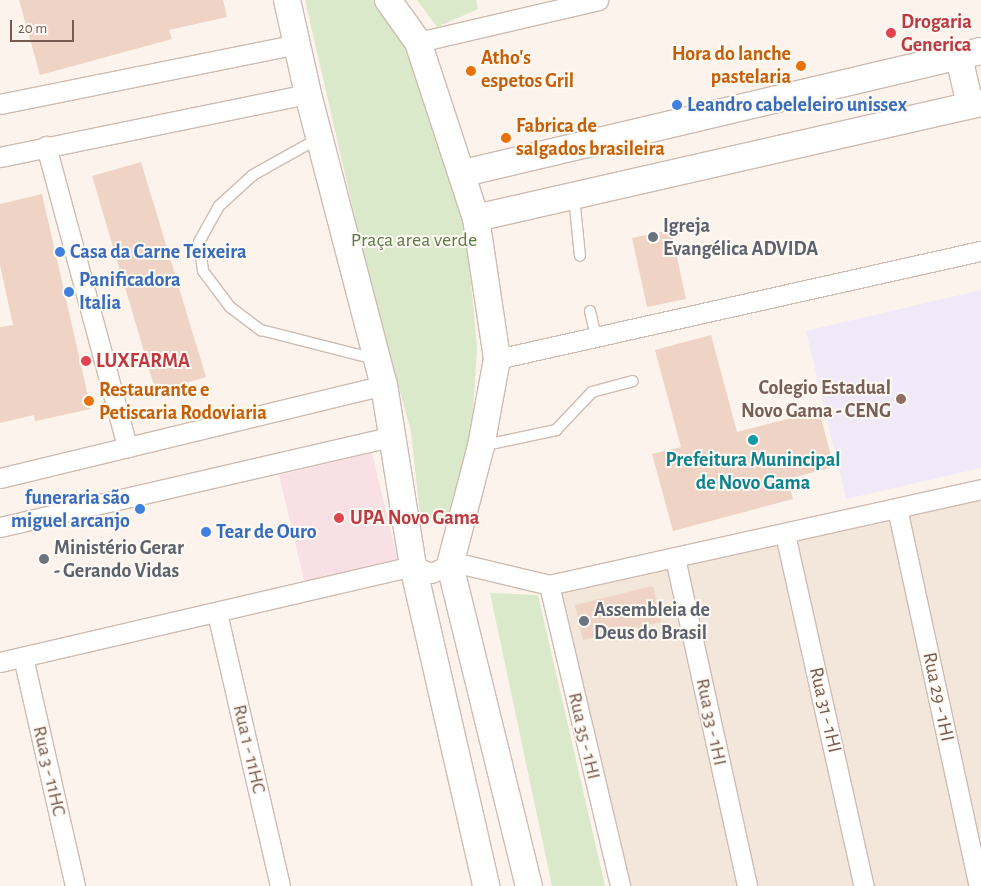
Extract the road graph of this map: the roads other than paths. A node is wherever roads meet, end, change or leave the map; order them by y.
1 (287, 0) edge
2 (388, 0) edge
3 (598, 0) edge
4 (418, 42) junction
5 (297, 44) junction
6 (970, 54) edge
7 (308, 94) junction
8 (0, 104) edge
9 (975, 104) edge
10 (320, 138) junction
11 (46, 146) junction
12 (0, 157) edge
13 (464, 173) junction
14 (574, 196) junction
15 (476, 218) junction
16 (981, 251) edge
17 (580, 256) dead end
18 (590, 311) dead end
19 (596, 337) junction
20 (377, 359) junction
21 (497, 359) junction
22 (633, 381) dead end
23 (384, 385) junction
24 (394, 436) junction
25 (481, 446) junction
26 (127, 447) junction
27 (0, 478) edge
28 (981, 489) edge
29 (896, 508) junction
30 (0, 527) edge
31 (785, 534) junction
32 (675, 558) junction
33 (450, 565) junction
34 (413, 566) junction
35 (549, 585) junction
36 (217, 613) junction
37 (23, 657) junction
38 (0, 662) edge
39 (75, 886) edge
40 (280, 886) edge
41 (486, 886) edge
42 (529, 886) edge
43 (620, 886) edge
44 (747, 886) edge
45 (864, 886) edge
46 (979, 886) edge

1 - 5 street
2 - 4 street
3 - 4 street
4 - 13 street
5 - 7 street
5 - 8 street
6 - 9 street
6 - 13 street
7 - 10 street
7 - 11 street
9 - 14 street
10 - 20 street
10 - 20 lane
11 - 12 street
11 - 26 street
13 - 15 street
14 - 15 street
14 - 17 lane
15 - 21 street
16 - 19 street
18 - 19 lane
19 - 21 street
20 - 23 street
21 - 25 street
22 - 25 lane
23 - 24 street
23 - 26 street
24 - 30 street
24 - 34 street
25 - 33 street
26 - 27 street
28 - 29 street
29 - 31 street
29 - 46 street, Rua 29 - 1HI
31 - 32 street
31 - 45 street, Rua 31 - 1HI
32 - 35 street
32 - 44 street, Rua 33 - 1HI
33 - 34 street
33 - 35 street
33 - 42 street
34 - 36 street
34 - 41 street
35 - 43 street, Rua 35 - 1HI
36 - 37 street
36 - 40 street, Rua 1 - 11HC
37 - 38 street
37 - 39 street, Rua 3 - 11HC

